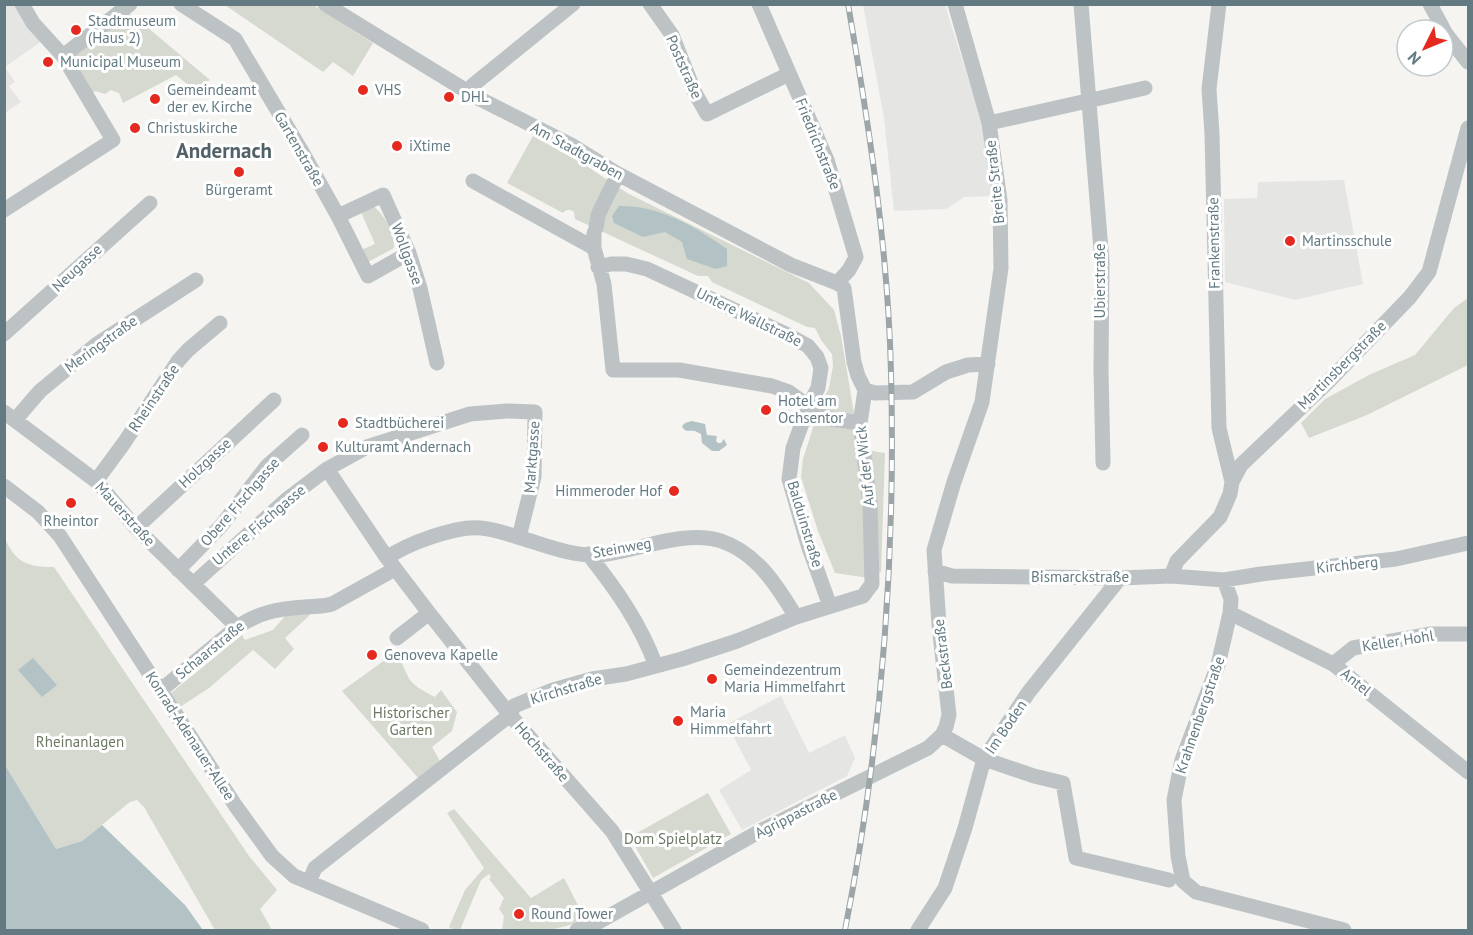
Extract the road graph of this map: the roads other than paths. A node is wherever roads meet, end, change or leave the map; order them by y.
1 (22, 4) edge
2 (130, 4) edge
3 (181, 4) edge
4 (325, 4) edge
5 (573, 4) edge
6 (650, 4) edge
7 (759, 4) edge
8 (955, 4) edge
9 (1081, 4) edge
10 (1220, 4) edge
11 (1430, 4) edge
12 (63, 56) junction
13 (1468, 62) edge
14 (789, 74) junction
15 (1144, 88) dead end
16 (469, 92) junction
17 (1090, 100) junction
18 (989, 123) junction
19 (1468, 128) edge
20 (618, 174) junction
21 (473, 181) dead end
22 (150, 203) dead end
23 (4, 210) edge
24 (338, 216) junction
25 (587, 236) junction
26 (610, 252) dead end
27 (409, 253) junction
28 (626, 264) junction
29 (598, 267) junction
30 (196, 280) dead end
31 (837, 283) junction
32 (220, 323) dead end
33 (4, 334) edge
34 (437, 363) dead end
35 (988, 364) junction
36 (866, 390) junction
37 (274, 400) dead end
38 (808, 407) junction
39 (535, 412) joint
40 (10, 416) edge
41 (860, 423) junction
42 (302, 435) dead end
43 (1103, 463) dead end
44 (327, 469) junction
45 (96, 481) junction
46 (1232, 482) junction
47 (4, 486) edge
48 (136, 528) junction
49 (519, 537) junction
50 (1468, 543) edge
51 (588, 554) junction
52 (391, 563) junction
53 (178, 570) junction
54 (935, 571) junction
55 (1171, 576) junction
56 (1120, 578) junction
57 (1224, 580) junction
58 (193, 584) junction
59 (872, 584) joint
60 (830, 606) junction
61 (429, 613) junction
62 (1230, 613) junction
63 (796, 617) junction
64 (237, 627) junction
65 (1468, 634) edge
66 (397, 638) dead end
67 (1333, 664) junction
68 (656, 666) junction
69 (161, 690) junction
70 (510, 715) junction
71 (942, 735) junction
72 (984, 759) junction
73 (1468, 772) edge
74 (1169, 880) dead end
75 (309, 882) junction
76 (651, 893) junction
77 (422, 930) edge
78 (577, 930) edge
79 (674, 930) edge
80 (918, 930) edge
81 (1344, 930) edge

1 - 12 street
2 - 12 street
3 - 24 street, Gartenstraße
4 - 16 street, Am Stadtgraben
5 - 16 street
6 - 14 street, Poststraße
7 - 14 street, Friedrichstraße
8 - 18 street, Breite Straße
9 - 17 street, Ubierstraße
10 - 46 street, Frankenstraße
11 - 13 street
12 - 23 street
14 - 31 street, Friedrichstraße
15 - 17 street
16 - 20 street, Am Stadtgraben
17 - 18 street
17 - 43 street, Ubierstraße
18 - 35 street, Breite Straße
19 - 46 street, Martinsbergstraße
20 - 25 street
20 - 31 street, Am Stadtgraben
21 - 25 street
22 - 33 street, Neugasse
24 - 27 street, Wollgasse
24 - 27 street, Gartenstraße
25 - 29 street
26 - 28 street, Untere Wallstraße
27 - 34 street, Wollgasse
28 - 29 street, Untere Wallstraße
28 - 38 street, Untere Wallstraße
29 - 38 street
30 - 40 street, Meringstraße
31 - 36 street
32 - 45 street, Rheinstraße
35 - 36 street
35 - 54 street, Breite Straße
36 - 41 street, Auf der Wick
37 - 48 street, Holzgasse
38 - 41 street
38 - 60 street, Balduinstraße
39 - 44 street, Untere Fischgasse
39 - 49 street, Marktgasse
40 - 45 street, Mauerstraße
41 - 59 street, Auf der Wick
42 - 53 street, Obere Fischgasse
44 - 52 street, Hochstraße
44 - 58 street, Untere Fischgasse
45 - 48 street, Mauerstraße
46 - 55 street, Martinsbergstraße
47 - 69 street, Konrad-Adenauer-Allee
48 - 53 street, Mauerstraße
49 - 51 street, Steinweg
49 - 52 street, Steinweg
50 - 57 street, Kirchberg
51 - 63 street, Steinweg
51 - 68 street
52 - 61 street, Hochstraße
52 - 64 street, Schaarstraße
53 - 58 street, Mauerstraße
54 - 56 street, Bismarckstraße
54 - 71 street, Beckstraße
55 - 56 street, Bismarckstraße
55 - 57 street, Bismarckstraße
56 - 72 street, Im Boden
57 - 62 street, Krahnenbergstraße
58 - 64 street, Mauerstraße
59 - 60 street, Kirchstraße
60 - 63 street, Kirchstraße
61 - 66 street
61 - 70 street, Hochstraße
62 - 67 street, Antel
62 - 81 street, Krahnenbergstraße
63 - 68 street, Kirchstraße
64 - 69 street, Schaarstraße
65 - 67 street, Keller Hohl
67 - 73 street, Antel
68 - 70 street, Kirchstraße
69 - 75 street, Konrad-Adenauer-Allee
70 - 75 street, Kirchstraße
70 - 76 street, Hochstraße
71 - 72 street
71 - 76 street, Agrippastraße
72 - 74 street
72 - 80 street, Im Boden
75 - 77 street, Konrad-Adenauer-Allee
76 - 78 street, Agrippastraße
76 - 79 street, Hochstraße

